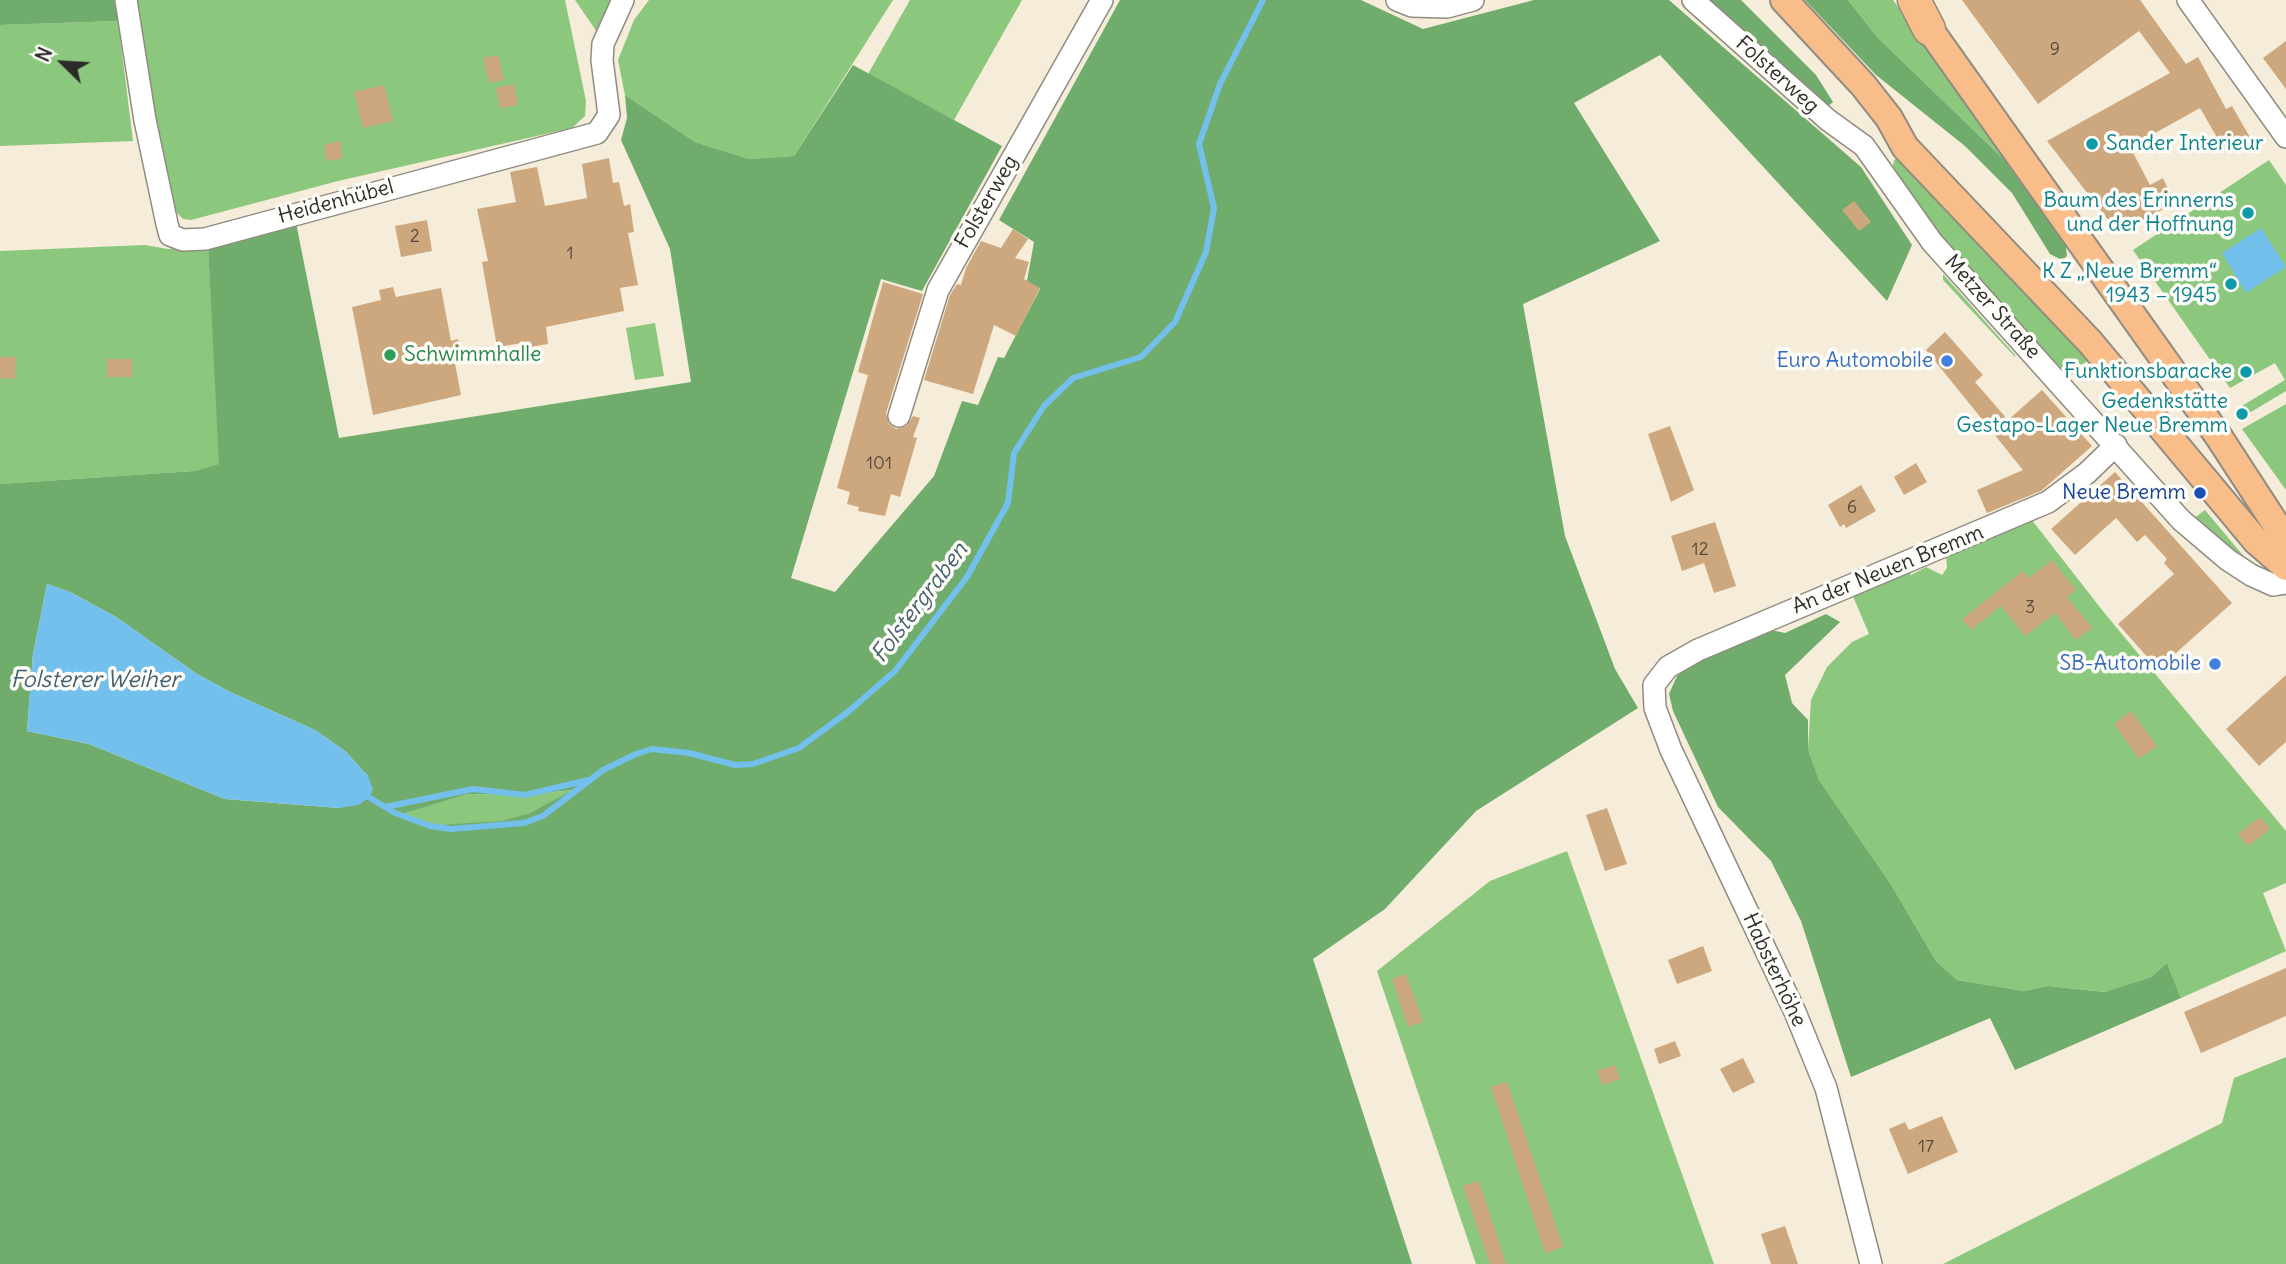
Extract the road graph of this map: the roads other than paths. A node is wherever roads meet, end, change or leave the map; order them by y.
1 (126, 0) edge
2 (623, 0) edge
3 (1102, 0) edge
4 (1397, 0) edge
5 (1473, 0) edge
6 (1693, 0) edge
7 (1784, 0) edge
8 (1912, 0) edge
9 (2188, 0) edge
10 (1929, 29) joint
11 (1889, 118) junction
12 (2286, 137) edge
13 (1864, 146) junction
14 (899, 416) dead end
15 (2116, 445) junction
16 (2280, 532) edge
17 (2286, 566) edge
18 (2286, 583) edge
19 (1654, 685) joint
20 (1871, 1264) edge

1 - 2 street, Heidenhübel
3 - 14 street, Folsterweg
4 - 5 street
6 - 13 street, Folsterweg
7 - 11 main road
8 - 10 highway
9 - 12 street
10 - 16 main road
11 - 13 street
11 - 16 main road
11 - 17 main road
13 - 15 street, Metzer Straße
15 - 18 street, Metzer Straße
15 - 19 street, An der Neuen Bremm
19 - 20 street, Habsterhöhe

